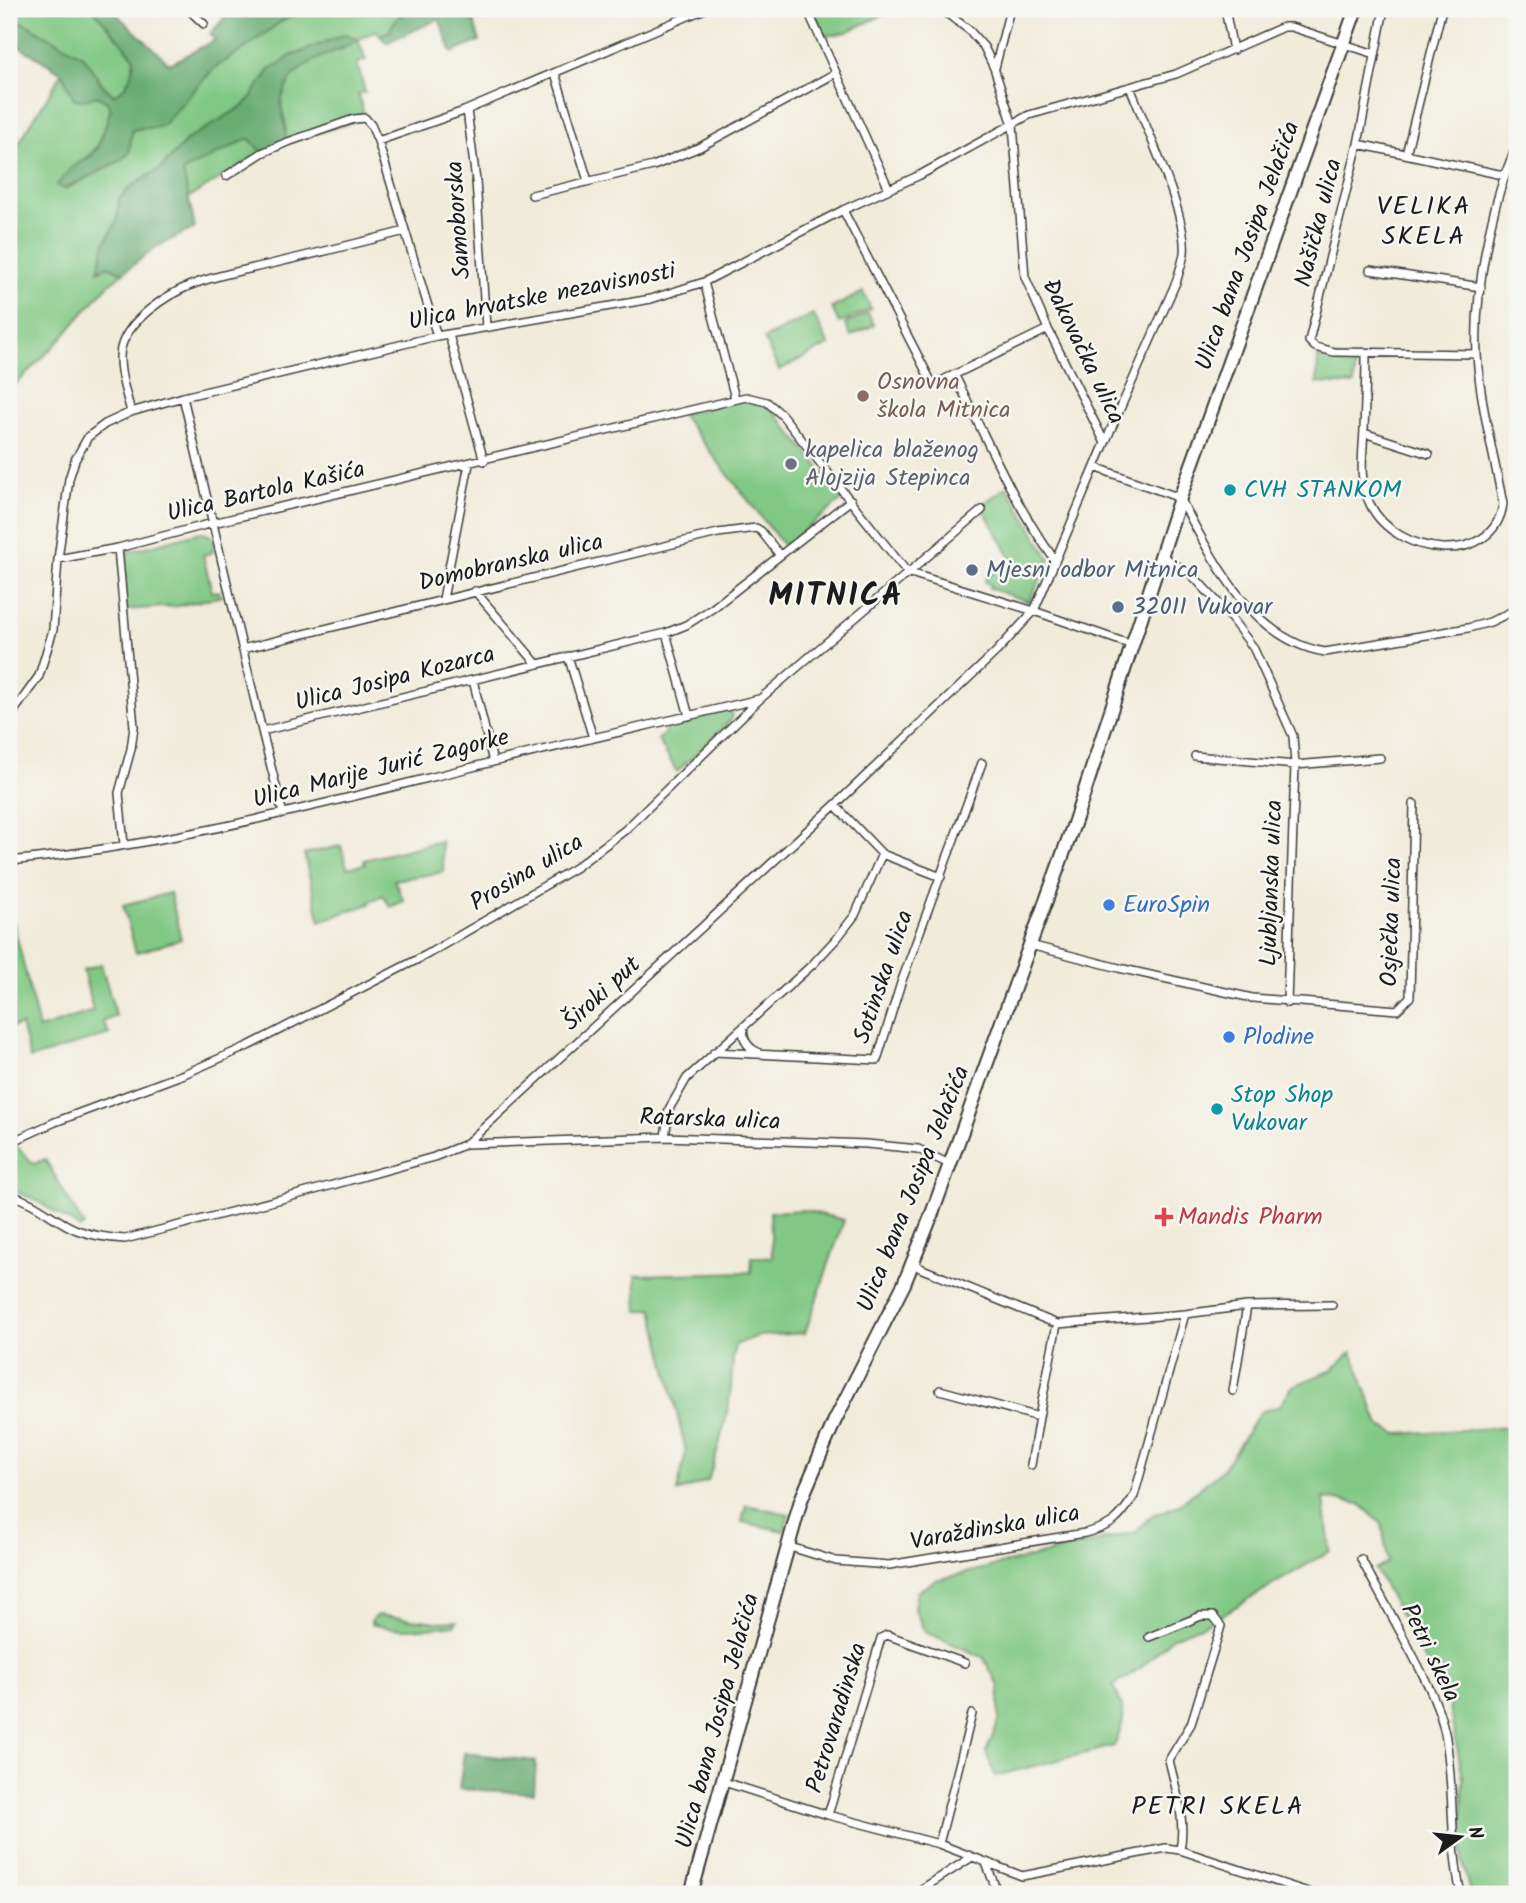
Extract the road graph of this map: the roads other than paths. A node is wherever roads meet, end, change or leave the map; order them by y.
1 (188, 9) edge
2 (705, 9) edge
3 (807, 9) edge
4 (941, 9) edge
5 (1010, 9) edge
6 (1225, 9) edge
7 (1356, 9) edge
8 (1384, 9) edge
9 (1442, 9) edge
10 (204, 24) dead end
11 (1343, 43) junction
12 (1233, 50) junction
13 (1375, 54) junction
14 (995, 68) junction
15 (555, 73) junction
16 (836, 73) junction
17 (1130, 87) junction
18 (467, 110) junction
19 (1013, 125) junction
20 (378, 141) junction
21 (1357, 144) junction
22 (1517, 145) edge
23 (1406, 154) junction
24 (1503, 175) junction
25 (226, 176) dead end
26 (588, 181) junction
27 (889, 189) junction
28 (532, 195) dead end
29 (843, 211) junction
30 (405, 231) junction
31 (1370, 270) dead end
32 (704, 282) junction
33 (1480, 287) junction
34 (486, 327) junction
35 (1048, 329) junction
36 (449, 335) junction
37 (437, 336) junction
38 (1366, 354) junction
39 (1477, 354) junction
40 (955, 376) junction
41 (183, 397) junction
42 (735, 398) junction
43 (131, 412) junction
44 (1364, 433) junction
45 (1105, 443) junction
46 (1429, 454) dead end
47 (484, 461) junction
48 (469, 464) junction
49 (1095, 467) junction
50 (1180, 498) junction
51 (851, 500) junction
52 (982, 510) dead end
53 (213, 523) junction
54 (118, 548) junction
55 (779, 554) junction
56 (1162, 556) junction
57 (58, 559) junction
58 (1055, 561) junction
59 (907, 572) junction
60 (475, 591) junction
61 (443, 599) junction
62 (1517, 609) edge
63 (1034, 611) junction
64 (666, 633) junction
65 (1132, 645) junction
66 (242, 649) junction
67 (568, 656) junction
68 (537, 664) junction
69 (473, 680) junction
70 (760, 699) junction
71 (690, 716) junction
72 (9, 718) edge
73 (262, 731) junction
74 (593, 738) junction
75 (1195, 755) dead end
76 (1380, 758) dead end
77 (492, 762) junction
78 (982, 763) dead end
79 (1296, 765) junction
80 (1415, 804) dead end
81 (835, 805) junction
82 (284, 814) junction
83 (124, 845) junction
84 (882, 854) junction
85 (9, 862) edge
86 (941, 877) junction
87 (1030, 945) junction
88 (1287, 1003) junction
89 (744, 1025) junction
90 (714, 1052) junction
91 (761, 1053) junction
92 (665, 1137) junction
93 (9, 1143) edge
94 (466, 1144) junction
95 (949, 1164) junction
96 (9, 1195) edge
97 (913, 1262) junction
98 (1332, 1305) dead end
99 (1247, 1306) junction
100 (1185, 1314) junction
101 (1057, 1324) junction
102 (940, 1390) dead end
103 (1233, 1391) dead end
104 (1039, 1417) junction
105 (1031, 1465) dead end
106 (787, 1546) junction
107 (1361, 1559) dead end
108 (1149, 1637) dead end
109 (965, 1663) dead end
110 (972, 1714) dead end
111 (724, 1782) junction
112 (828, 1815) junction
113 (939, 1844) junction
114 (1180, 1850) junction
115 (972, 1857) junction
116 (986, 1863) junction
117 (691, 1894) edge
118 (914, 1894) edge
119 (998, 1894) edge
120 (1314, 1894) edge
121 (1461, 1894) edge

1 - 10 street
2 - 15 street
3 - 16 street
4 - 14 street, Đakovačka ulica
5 - 14 street
6 - 12 street
7 - 11 main road, Ulica bana Josipa Jelačića
8 - 13 street, Našička ulica
9 - 23 street
11 - 12 street, Ulica hrvatske nezavisnosti
11 - 13 street
11 - 50 main road, Ulica bana Josipa Jelačića
12 - 17 street, Ulica hrvatske nezavisnosti
13 - 21 street, Našička ulica
14 - 19 street, Đakovačka ulica
15 - 18 street
15 - 26 street
16 - 26 street
16 - 27 street
17 - 19 street, Ulica hrvatske nezavisnosti
17 - 45 street
18 - 20 street
18 - 34 street, Samoborska
19 - 27 street, Ulica hrvatske nezavisnosti
19 - 35 street, Đakovačka ulica
20 - 25 street
20 - 30 street
21 - 23 street
21 - 38 street, Našička ulica
22 - 24 street
23 - 24 street
24 - 33 street
26 - 28 street
27 - 29 street, Ulica hrvatske nezavisnosti
29 - 32 street, Ulica hrvatske nezavisnosti
29 - 40 street
30 - 37 street
30 - 43 street
31 - 33 street
32 - 34 street, Ulica hrvatske nezavisnosti
32 - 42 street
33 - 39 street
34 - 36 street, Ulica hrvatske nezavisnosti
35 - 40 street
35 - 45 street, Đakovačka ulica
36 - 37 street, Ulica hrvatske nezavisnosti
36 - 47 street
37 - 41 street, Ulica hrvatske nezavisnosti
38 - 39 street
38 - 44 street
39 - 44 street
40 - 58 street
41 - 43 street, Ulica hrvatske nezavisnosti
41 - 53 street
42 - 47 street, Ulica Bartola Kašića
42 - 51 street, Ulica Bartola Kašića
43 - 57 street, Ulica hrvatske nezavisnosti
44 - 46 street
45 - 49 street, Đakovačka ulica
47 - 48 street, Ulica Bartola Kašića
48 - 53 street, Ulica Bartola Kašića
48 - 61 street
49 - 50 street
49 - 58 street, Đakovačka ulica
50 - 56 main road, Ulica bana Josipa Jelačića
50 - 62 street
51 - 55 street, Ulica Josipa Kozarca
51 - 59 street, Ulica Bartola Kašića
52 - 59 street, Prosina ulica
53 - 54 street, Ulica Bartola Kašića
53 - 66 street
54 - 57 street, Ulica Bartola Kašića
54 - 83 street
55 - 60 street, Domobranska ulica
55 - 64 street, Ulica Josipa Kozarca
56 - 65 main road, Ulica bana Josipa Jelačića
56 - 79 street, Ljubljanska ulica
57 - 72 street, Ulica hrvatske nezavisnosti
58 - 63 street, Đakovačka ulica
59 - 63 street
59 - 70 street, Prosina ulica
60 - 61 street, Domobranska ulica
60 - 68 street, Ulica Josipa Kozarca
61 - 66 street, Domobranska ulica
63 - 65 street
63 - 81 street, Široki put
64 - 67 street, Ulica Josipa Kozarca
64 - 71 street
65 - 87 main road, Ulica bana Josipa Jelačića
66 - 73 street
67 - 68 street, Ulica Josipa Kozarca
67 - 74 street
68 - 69 street, Ulica Josipa Kozarca
69 - 73 street, Ulica Josipa Kozarca
69 - 77 street
70 - 71 street, Ulica Marije Jurić Zagorke
70 - 93 street, Prosina ulica
71 - 74 street, Ulica Marije Jurić Zagorke
73 - 82 street
74 - 77 street, Ulica Marije Jurić Zagorke
75 - 79 street
76 - 79 street
77 - 82 street, Ulica Marije Jurić Zagorke
78 - 86 street, Sotinska ulica
79 - 88 street, Ljubljanska ulica
80 - 88 street, Osječka ulica
81 - 84 street
81 - 94 street, Široki put
82 - 83 street, Ulica Marije Jurić Zagorke
83 - 85 street, Ulica Marije Jurić Zagorke
84 - 86 street
84 - 89 street, Sotinska ulica
86 - 91 street, Sotinska ulica
87 - 88 street, Osječka ulica
87 - 95 main road, Ulica bana Josipa Jelačića
89 - 90 street, Sotinska ulica
89 - 91 street
90 - 91 street, Sotinska ulica
90 - 92 street, Sotinska ulica
92 - 94 street, Ratarska ulica
92 - 95 street, Ratarska ulica
94 - 96 street, Široki put
95 - 97 main road, Ulica bana Josipa Jelačića
97 - 101 street
97 - 106 main road, Ulica bana Josipa Jelačića
98 - 99 street
99 - 100 street
99 - 103 street
100 - 101 street
100 - 106 street, Varaždinska ulica
101 - 104 street
102 - 104 street
104 - 105 street
106 - 111 main road, Ulica bana Josipa Jelačića
107 - 121 street, Petri skela
108 - 114 street
109 - 112 street, Petrovaradinska
110 - 113 street
111 - 112 street
111 - 117 main road, Ulica bana Josipa Jelačića
112 - 113 street
113 - 115 street
114 - 116 street
114 - 120 street
115 - 116 street
115 - 118 street
116 - 119 street

